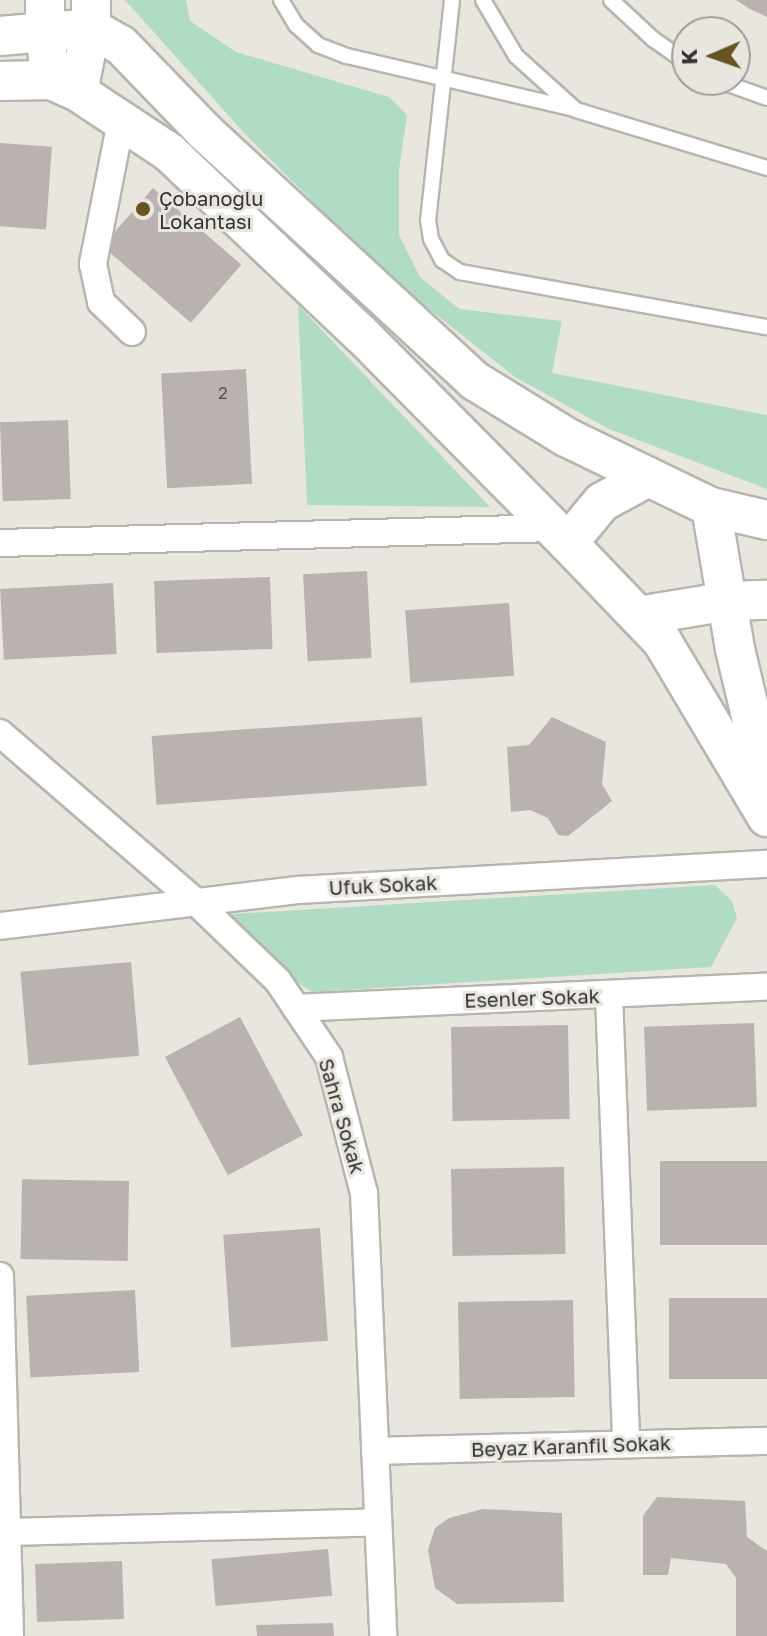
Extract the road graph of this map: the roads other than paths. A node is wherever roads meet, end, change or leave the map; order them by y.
1 (281, 0) edge
2 (452, 0) edge
3 (483, 0) edge
4 (611, 0) edge
5 (91, 14) edge
6 (45, 18) edge
7 (0, 36) edge
8 (671, 52) edge
9 (443, 77) junction
10 (0, 81) edge
11 (65, 86) junction
12 (576, 110) junction
13 (121, 121) junction
14 (767, 168) edge
15 (767, 327) edge
16 (132, 332) dead end
17 (648, 477) junction
18 (711, 507) junction
19 (767, 520) edge
20 (561, 536) junction
21 (0, 543) edge
22 (767, 600) edge
23 (729, 601) junction
24 (638, 616) junction
25 (0, 733) edge
26 (755, 780) edge
27 (767, 817) edge
28 (767, 864) edge
29 (198, 904) junction
30 (0, 926) edge
31 (767, 987) edge
32 (609, 995) junction
33 (296, 1008) junction
34 (0, 1276) edge
35 (767, 1441) edge
36 (626, 1444) junction
37 (375, 1451) junction
38 (378, 1522) junction
39 (8, 1532) junction
40 (7, 1633) edge
41 (383, 1636) edge

1 - 9 lane
2 - 9 lane
3 - 12 lane
4 - 8 lane
5 - 6 street
5 - 11 street
5 - 17 street
6 - 7 street
6 - 11 street
9 - 12 lane
9 - 15 lane
10 - 11 street
11 - 13 street
12 - 14 lane
13 - 16 street
13 - 20 street
17 - 18 street
17 - 20 street
18 - 19 street
18 - 23 street
20 - 21 street
20 - 24 street
22 - 23 street
23 - 24 street
23 - 26 street
24 - 26 street
25 - 29 street, Sahra Sokak
26 - 27 street
28 - 29 street, Ufuk Sokak
29 - 30 street, Ufuk Sokak
29 - 33 street, Sahra Sokak
31 - 32 street, Esenler Sokak
32 - 33 street, Esenler Sokak
32 - 36 street
33 - 37 street, Sahra Sokak
34 - 39 street
35 - 36 street, Beyaz Karanfil Sokak
36 - 37 street, Beyaz Karanfil Sokak
37 - 38 street, Sahra Sokak
38 - 39 street
38 - 41 street, Sahra Sokak
39 - 40 street

